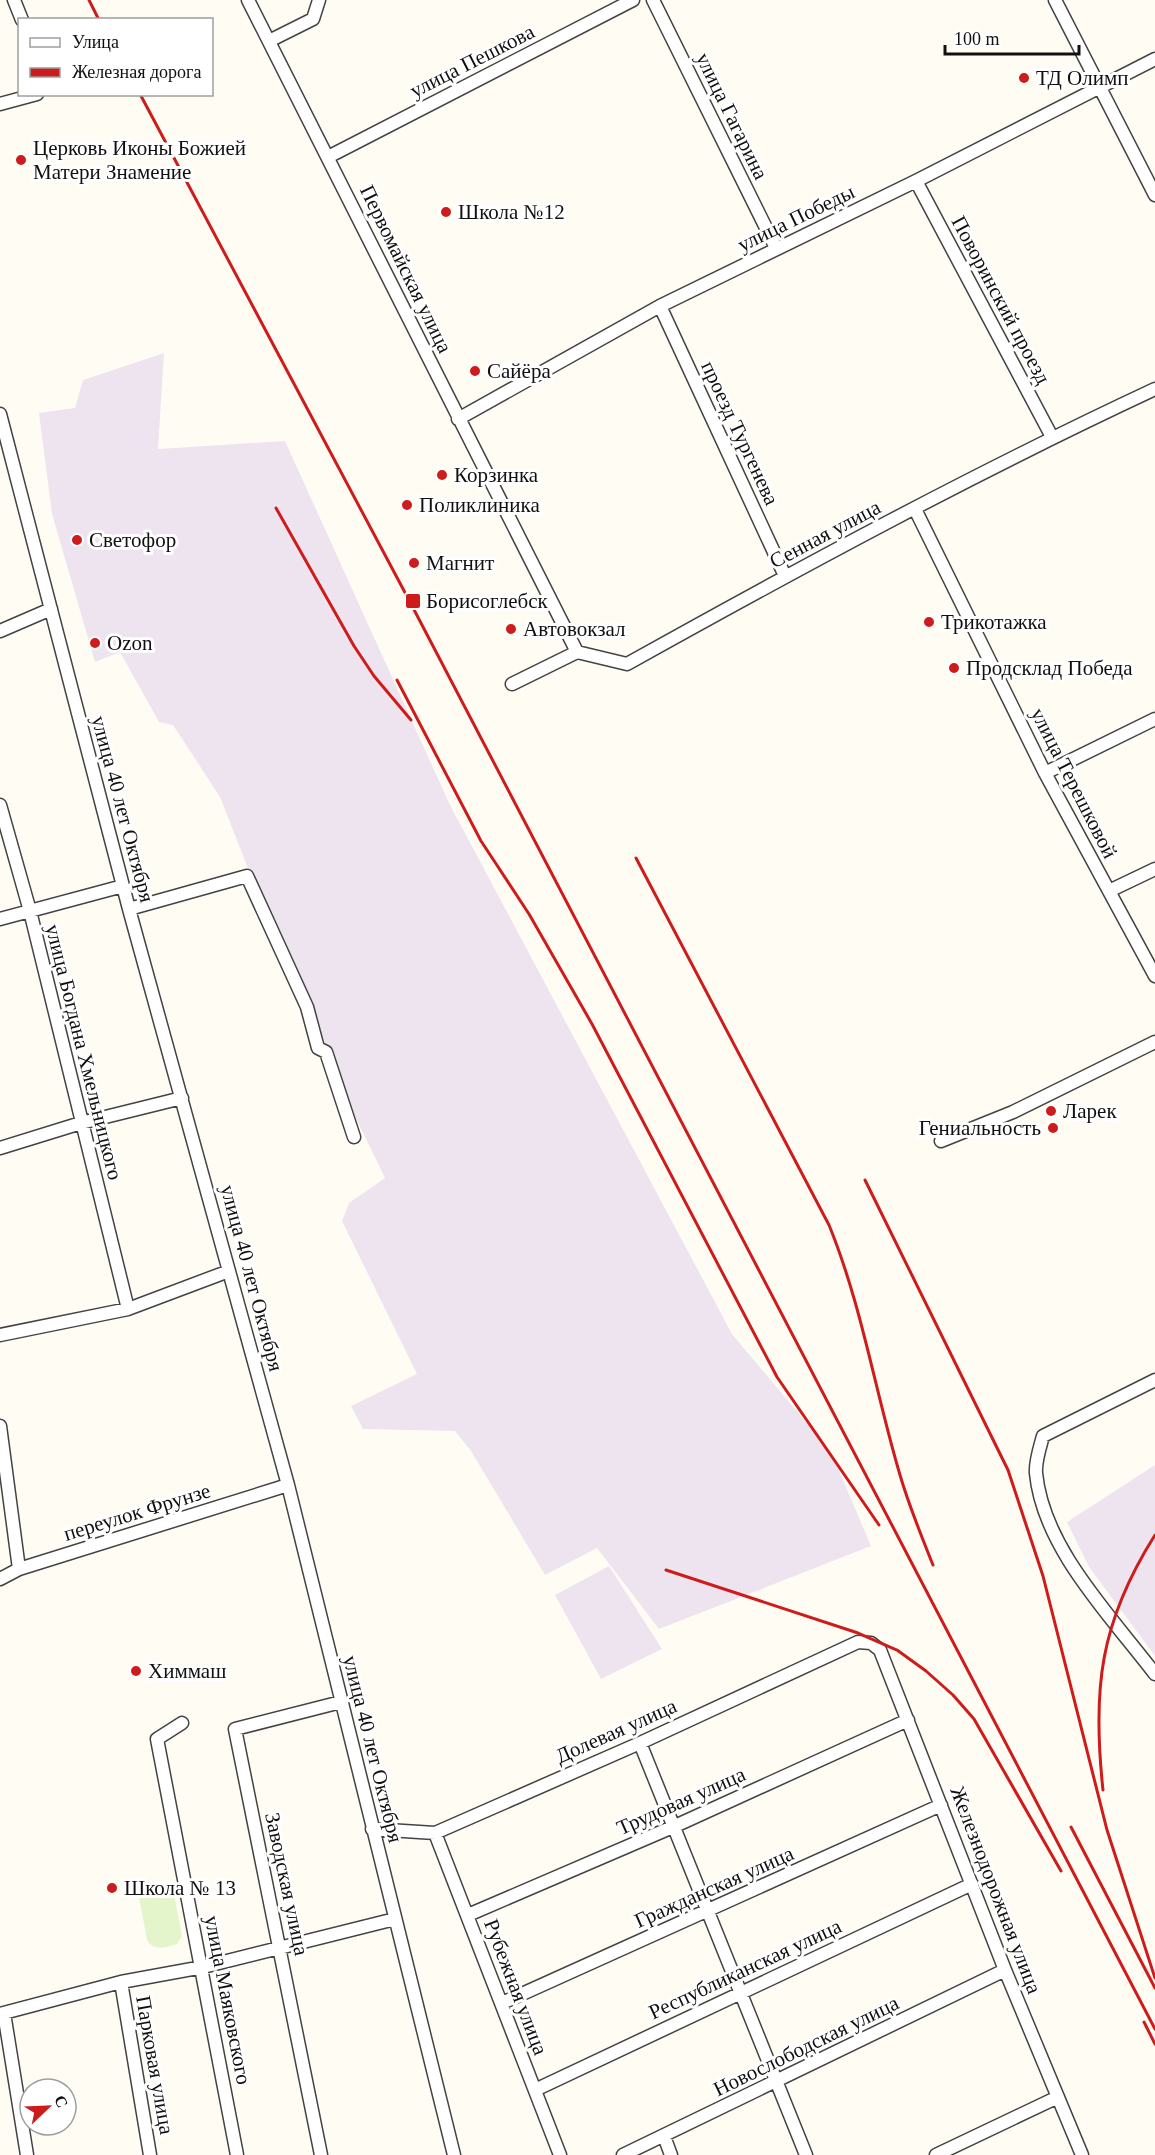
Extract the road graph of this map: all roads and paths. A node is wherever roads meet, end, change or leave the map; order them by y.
1 (14, 0) edge
2 (248, 0) edge
3 (319, 0) edge
4 (633, 0) edge
5 (652, 0) edge
6 (1054, 0) edge
7 (21, 18) edge
8 (270, 41) junction
9 (1155, 59) edge
10 (1100, 88) junction
11 (30, 96) edge
12 (0, 104) edge
13 (328, 157) junction
14 (916, 181) junction
15 (1155, 195) edge
16 (776, 248) junction
17 (660, 306) junction
18 (1155, 389) edge
19 (0, 414) edge
20 (458, 419) junction
21 (1052, 437) junction
22 (915, 509) junction
23 (784, 576) junction
24 (51, 609) junction
25 (0, 631) edge
26 (577, 652) junction
27 (512, 684) dead end
28 (1155, 719) edge
29 (1046, 773) junction
30 (0, 805) edge
31 (1155, 869) edge
32 (123, 886) junction
33 (1108, 891) junction
34 (129, 909) junction
35 (30, 912) junction
36 (0, 919) edge
37 (1155, 976) edge
38 (1155, 1042) edge
39 (182, 1098) junction
40 (81, 1124) junction
41 (354, 1137) dead end
42 (941, 1141) dead end
43 (0, 1148) edge
44 (229, 1271) junction
45 (128, 1309) junction
46 (0, 1335) edge
47 (1155, 1380) edge
48 (0, 1426) edge
49 (288, 1485) junction
50 (20, 1569) junction
51 (0, 1579) edge
52 (870, 1643) joint
53 (1155, 1674) edge
54 (341, 1702) junction
55 (908, 1720) junction
56 (182, 1723) dead end
57 (640, 1743) junction
58 (941, 1805) junction
59 (675, 1826) junction
60 (372, 1828) junction
61 (435, 1833) junction
62 (972, 1884) junction
63 (709, 1911) junction
64 (468, 1915) junction
65 (395, 1919) junction
66 (280, 1948) junction
67 (203, 1967) junction
68 (1005, 1970) junction
69 (121, 1982) junction
70 (741, 1992) junction
71 (501, 2003) junction
72 (2, 2013) edge
73 (777, 2082) junction
74 (535, 2090) junction
75 (1058, 2097) junction
76 (664, 2136) junction
77 (27, 2155) edge
78 (150, 2155) edge
79 (237, 2155) edge
80 (321, 2155) edge
81 (454, 2155) edge
82 (560, 2155) edge
83 (623, 2155) edge
84 (671, 2155) edge
85 (806, 2155) edge
86 (936, 2155) edge
87 (1082, 2155) edge

1 - 7 street
2 - 8 street, Первомайская улица
3 - 8 street
4 - 13 street, улица Пешкова
5 - 16 street, улица Гагарина
6 - 10 street
8 - 13 street, Первомайская улица
9 - 10 street, улица Победы
10 - 14 street, улица Победы
10 - 15 street
11 - 12 street
13 - 20 street, Первомайская улица
14 - 16 street, улица Победы
14 - 21 street, Поворинский проезд
16 - 17 street, улица Победы
17 - 20 street, улица Победы
17 - 23 street, проезд Тургенева
18 - 21 street, Сенная улица
19 - 24 street, улица 40 лет Октября
20 - 26 street, Первомайская улица
21 - 22 street, Сенная улица
22 - 23 street, Сенная улица
22 - 29 street, улица Терешковой
23 - 26 street, Сенная улица
24 - 25 street
24 - 32 street, улица 40 лет Октября
26 - 27 street
28 - 29 street
29 - 33 street, улица Терешковой
30 - 35 street, улица Богдана Хмельницкого
31 - 33 street
32 - 34 street, улица 40 лет Октября
32 - 35 street
33 - 37 street, улица Терешковой
34 - 39 street, улица 40 лет Октября
34 - 41 street
35 - 36 street
35 - 40 street, улица Богдана Хмельницкого
38 - 42 street
39 - 40 street
39 - 44 street, улица 40 лет Октября
40 - 43 street
40 - 45 street, улица Богдана Хмельницкого
44 - 45 street
44 - 49 street, улица 40 лет Октября
45 - 46 street
47 - 53 street
48 - 50 street
49 - 50 street, переулок Фрунзе
49 - 54 street, улица 40 лет Октября
50 - 51 street, переулок Фрунзе
52 - 55 street, Железнодорожная улица
52 - 57 street, Долевая улица
54 - 60 street, улица 40 лет Октября
54 - 66 street, Заводская улица
55 - 58 street, Железнодорожная улица
55 - 59 street, Трудовая улица
56 - 67 street, улица Маяковского
57 - 59 street
57 - 61 street, Долевая улица
58 - 62 street, Железнодорожная улица
58 - 63 street, Гражданская улица
59 - 63 street
59 - 64 street, Трудовая улица
60 - 61 street, Долевая улица
60 - 65 street, улица 40 лет Октября
61 - 64 street, Рубежная улица
62 - 68 street, Железнодорожная улица
62 - 70 street, Республиканская улица
63 - 70 street
63 - 71 street, Гражданская улица
64 - 71 street, Рубежная улица
65 - 66 street
65 - 81 street, улица 40 лет Октября
66 - 67 street
66 - 80 street, Заводская улица
67 - 69 street
67 - 79 street, улица Маяковского
68 - 73 street, Новослободская улица
68 - 75 street, Железнодорожная улица
69 - 72 street
69 - 78 street, Парковая улица
70 - 73 street
70 - 74 street, Республиканская улица
71 - 74 street, Рубежная улица
72 - 77 street
73 - 76 street, Новослободская улица
73 - 85 street
74 - 82 street, Рубежная улица
75 - 86 street
75 - 87 street, Железнодорожная улица
76 - 83 street, Новослободская улица
76 - 84 street

